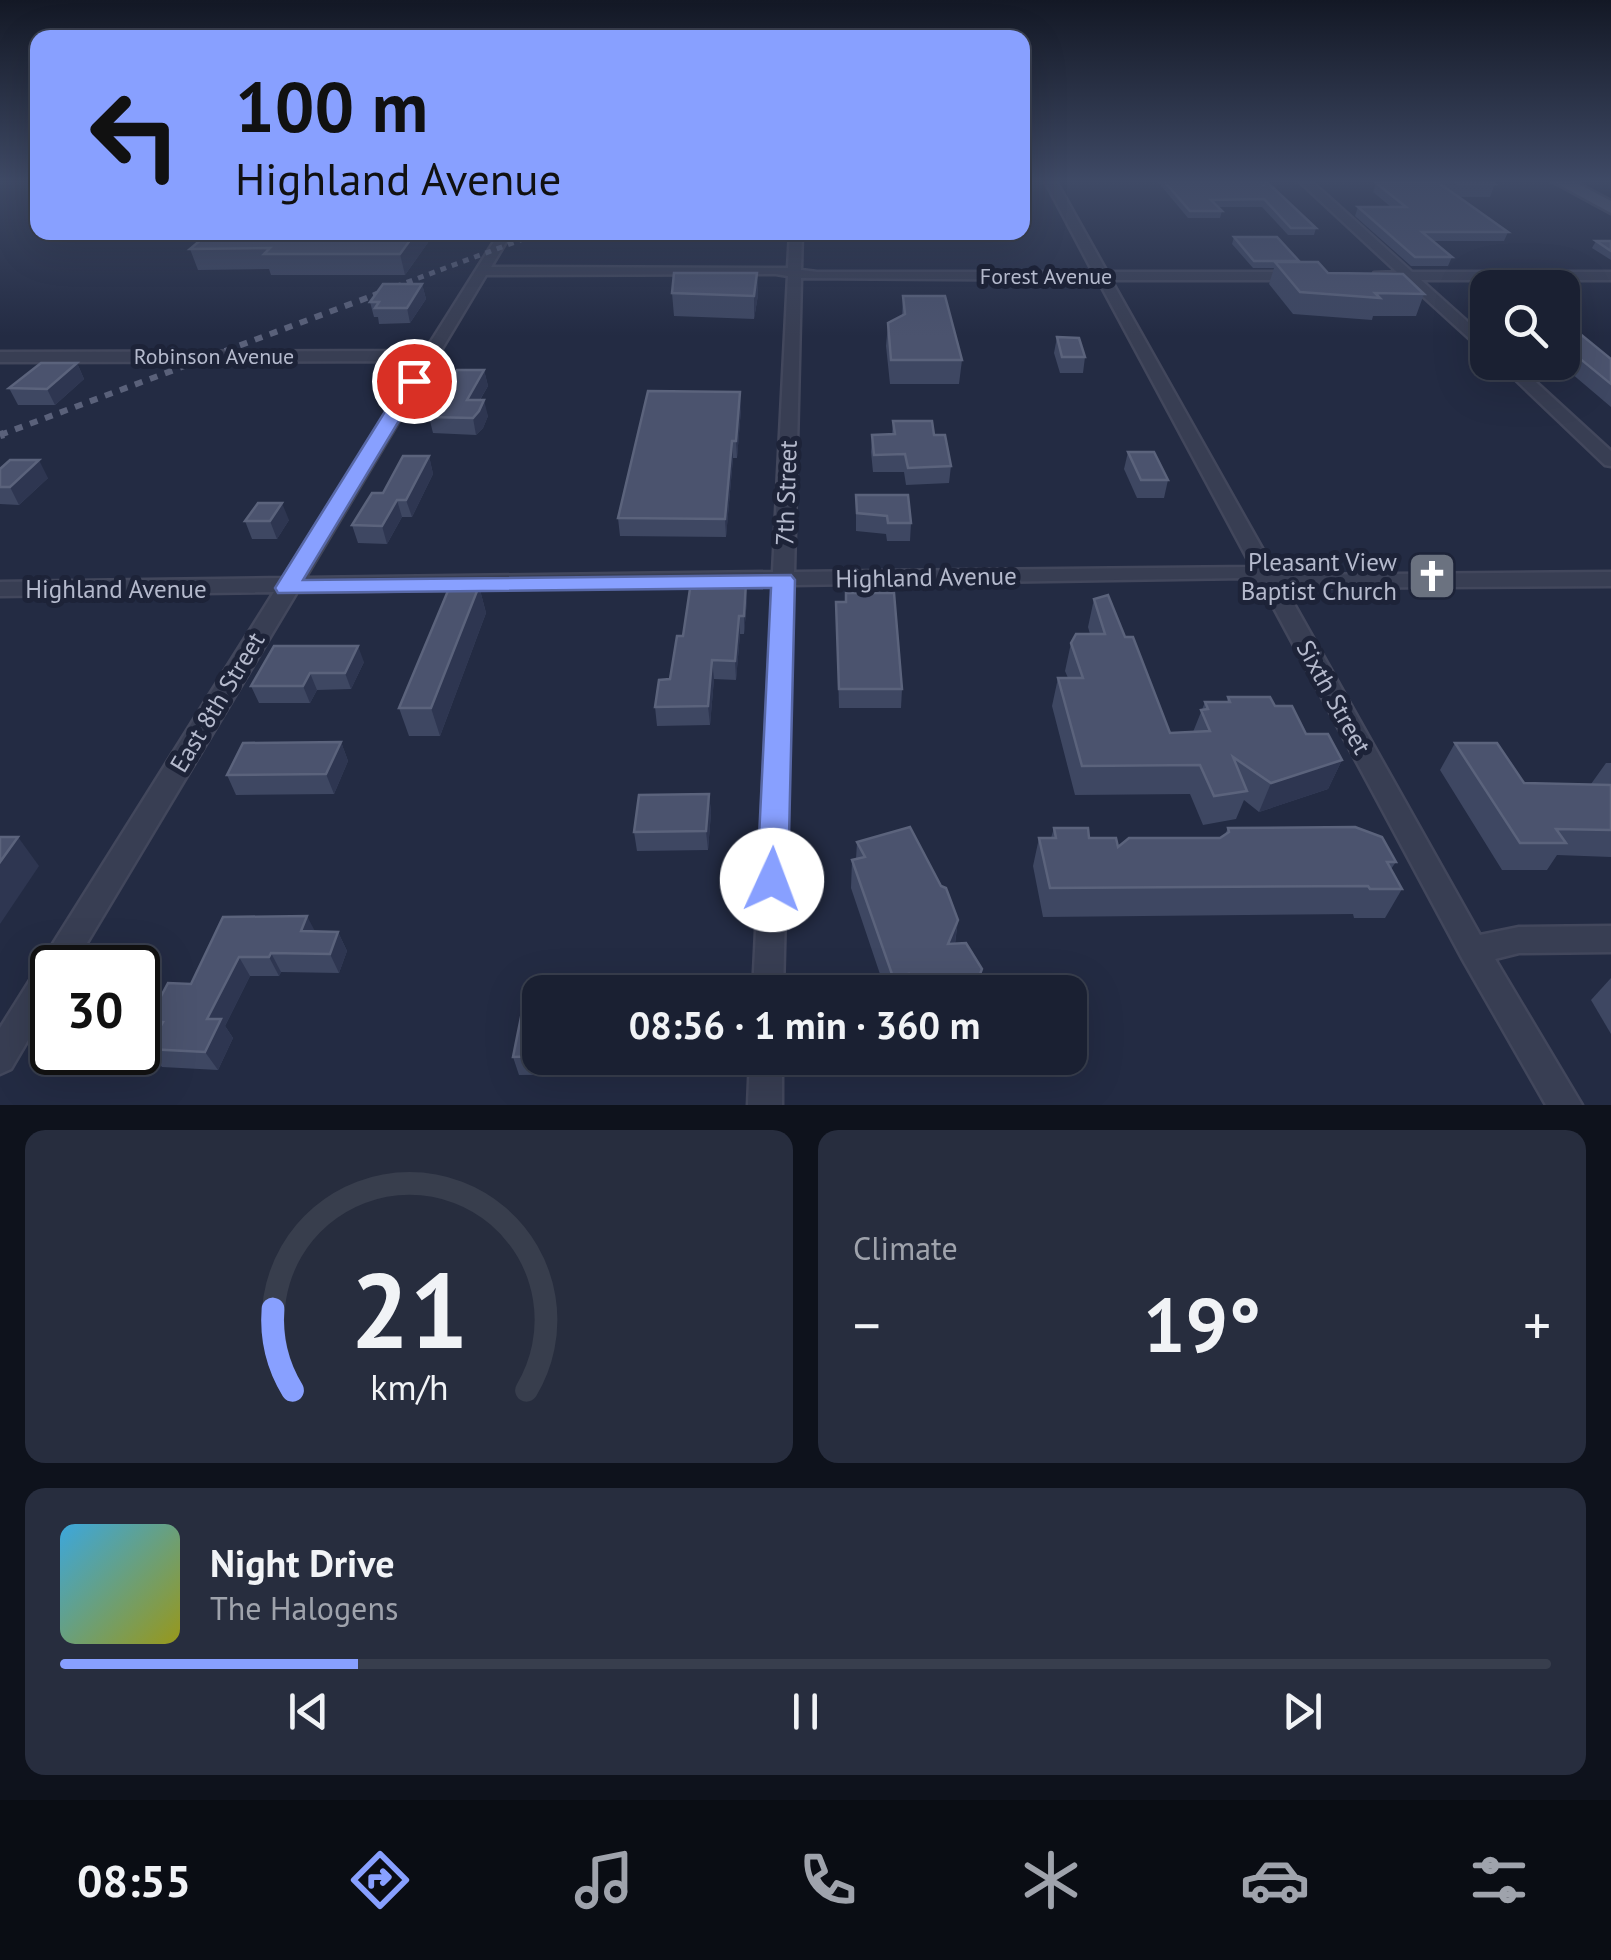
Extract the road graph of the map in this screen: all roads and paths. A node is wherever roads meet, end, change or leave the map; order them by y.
1 (1079, 233) edge
2 (1360, 233) edge
3 (501, 240) edge
4 (796, 240) edge
5 (482, 271) junction
6 (794, 272) junction
7 (1103, 276) junction
8 (1314, 276) edge
9 (1370, 276) edge
10 (1408, 276) junction
11 (1611, 276) edge
12 (1470, 332) edge
13 (429, 356) junction
14 (0, 357) edge
15 (1523, 380) edge
16 (1611, 461) edge
17 (1267, 577) junction
18 (1611, 579) edge
19 (783, 580) junction
20 (286, 588) junction
21 (0, 589) edge
22 (1611, 940) edge
23 (69, 945) edge
24 (1473, 950) junction
25 (769, 975) edge
26 (30, 1009) edge
27 (0, 1058) edge
28 (766, 1075) edge
29 (765, 1105) edge
30 (1565, 1105) edge

1 - 7 street, Sixth Street
2 - 10 street
3 - 5 street, East 8th Street
4 - 6 street, 7th Street
5 - 6 street, Forest Avenue
5 - 13 street, East 8th Street
6 - 7 street, Forest Avenue
6 - 19 street, 7th Street
7 - 8 street, Forest Avenue
7 - 17 street, Sixth Street
9 - 10 street
10 - 11 street
10 - 12 street
13 - 14 street, Robinson Avenue
13 - 20 street, East 8th Street
15 - 16 street
17 - 18 street, Highland Avenue
17 - 19 street, Highland Avenue
17 - 24 street, Sixth Street
19 - 20 street, Highland Avenue
19 - 25 street, 7th Street
20 - 21 street, Highland Avenue
20 - 23 street, East 8th Street
22 - 24 street
24 - 30 street, Sixth Street
26 - 27 street, East 8th Street
28 - 29 street

